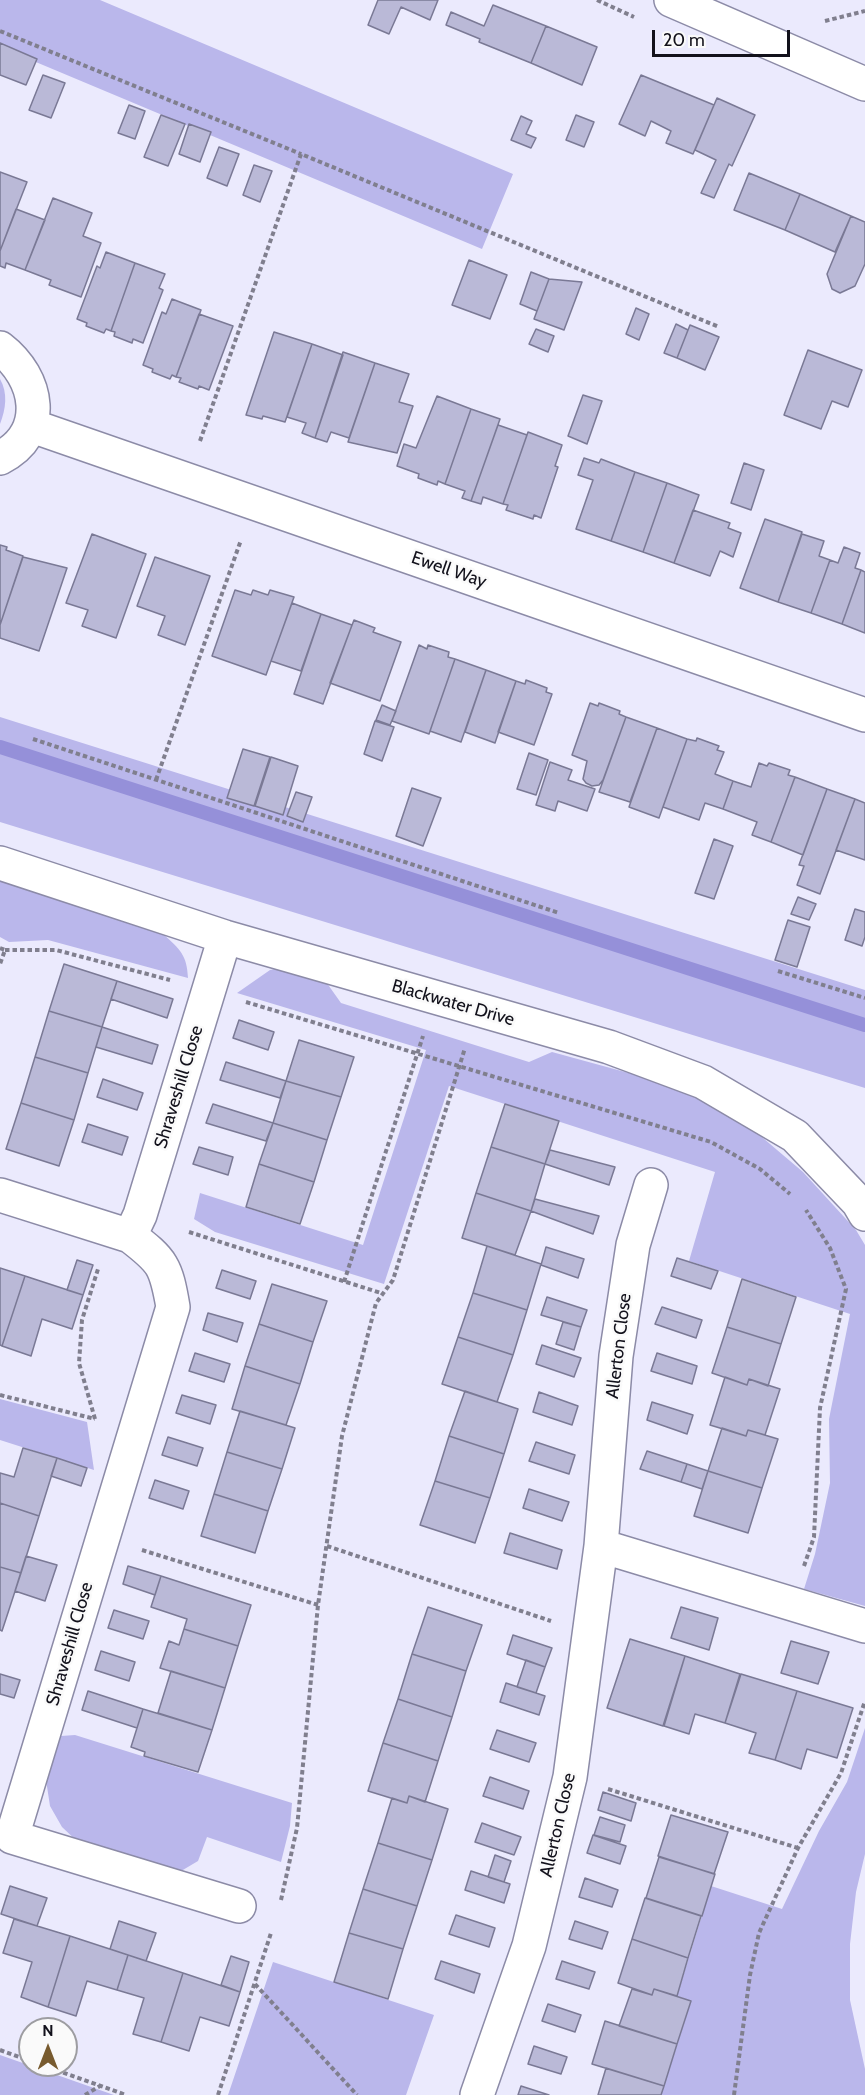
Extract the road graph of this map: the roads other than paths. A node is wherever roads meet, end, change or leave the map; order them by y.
1 (671, 0) edge
2 (865, 84) edge
3 (0, 348) edge
4 (32, 426) junction
5 (0, 458) edge
6 (865, 715) edge
7 (0, 863) edge
8 (225, 937) junction
9 (651, 1185) dead end
10 (0, 1195) edge
11 (865, 1214) edge
12 (127, 1227) junction
13 (601, 1546) junction
14 (865, 1626) edge
15 (239, 1906) dead end
16 (477, 2095) edge

1 - 2 street
3 - 4 street
4 - 5 street
4 - 6 street, Ewell Way
7 - 8 street, Blackwater Drive
8 - 11 street, Blackwater Drive
8 - 12 street, Shraveshill Close
9 - 13 street, Allerton Close
10 - 12 street, Shraveshill Close
12 - 15 street, Shraveshill Close
13 - 14 street
13 - 16 street, Allerton Close

